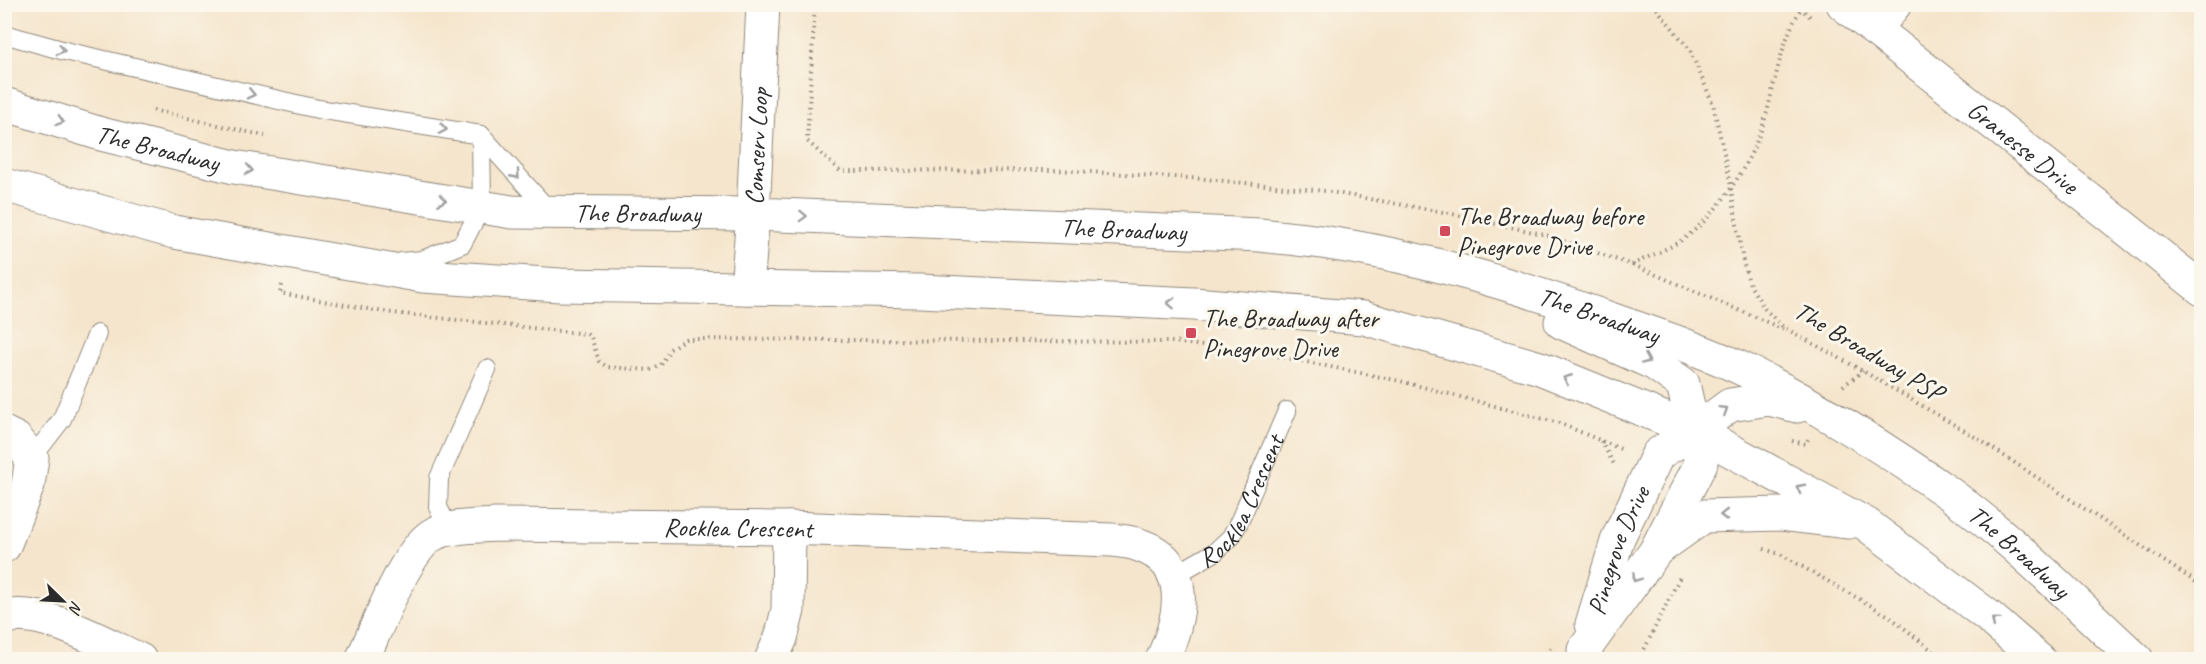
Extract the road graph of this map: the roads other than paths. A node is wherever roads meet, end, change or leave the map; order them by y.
1 (763, 4) edge
2 (1843, 4) edge
3 (1895, 4) edge
4 (1875, 30) junction
5 (4, 34) edge
6 (4, 104) edge
7 (482, 135) junction
8 (4, 185) edge
9 (482, 206) junction
10 (552, 214) junction
11 (753, 214) junction
12 (1419, 262) junction
13 (367, 266) junction
14 (747, 288) junction
15 (2202, 289) edge
16 (97, 334) dead end
17 (487, 369) dead end
18 (1612, 397) junction
19 (1287, 411) dead end
20 (1822, 411) junction
21 (1695, 431) junction
22 (4, 433) edge
23 (32, 458) junction
24 (1655, 459) junction
25 (1866, 524) junction
26 (789, 528) junction
27 (449, 529) junction
28 (4, 546) edge
29 (1655, 552) junction
30 (1174, 575) junction
31 (5, 615) edge
32 (1582, 655) edge
33 (140, 660) edge
34 (362, 660) edge
35 (771, 660) edge
36 (1162, 660) edge
37 (2039, 660) edge
38 (2138, 660) edge

1 - 11 main road, Comserv Loop
2 - 4 main road, Granesse Drive
3 - 4 main road
4 - 15 main road, Granesse Drive
5 -> 7 lane
6 -> 9 main road, The Broadway
7 - 9 lane
7 -> 10 lane
8 - 13 main road
9 - 10 main road, The Broadway
9 - 13 lane
10 - 11 main road, The Broadway
11 -> 12 main road, The Broadway
11 - 14 main road, Comserv Loop
12 - 20 main road, The Broadway
12 -> 21 main road, Pinegrove Drive
13 - 14 main road
18 -> 14 main road
16 - 23 lane
17 - 27 lane
18 - 21 main road
18 - 24 main road, Pinegrove Drive
19 - 30 lane, Rocklea Crescent
21 -> 20 main road, Pinegrove Drive
20 - 38 main road, The Broadway
21 - 24 main road, Pinegrove Drive
25 -> 21 main road
21 - 29 main road, Pinegrove Drive
22 - 23 main road
23 - 28 main road
24 - 32 main road, Pinegrove Drive
25 -> 29 main road
37 -> 25 main road
26 - 27 main road, Rocklea Crescent
26 - 30 main road, Rocklea Crescent
26 - 35 main road
27 - 34 main road, Rocklea Crescent
29 -> 32 main road, Pinegrove Drive
30 - 36 main road, Rocklea Crescent
31 - 33 main road

